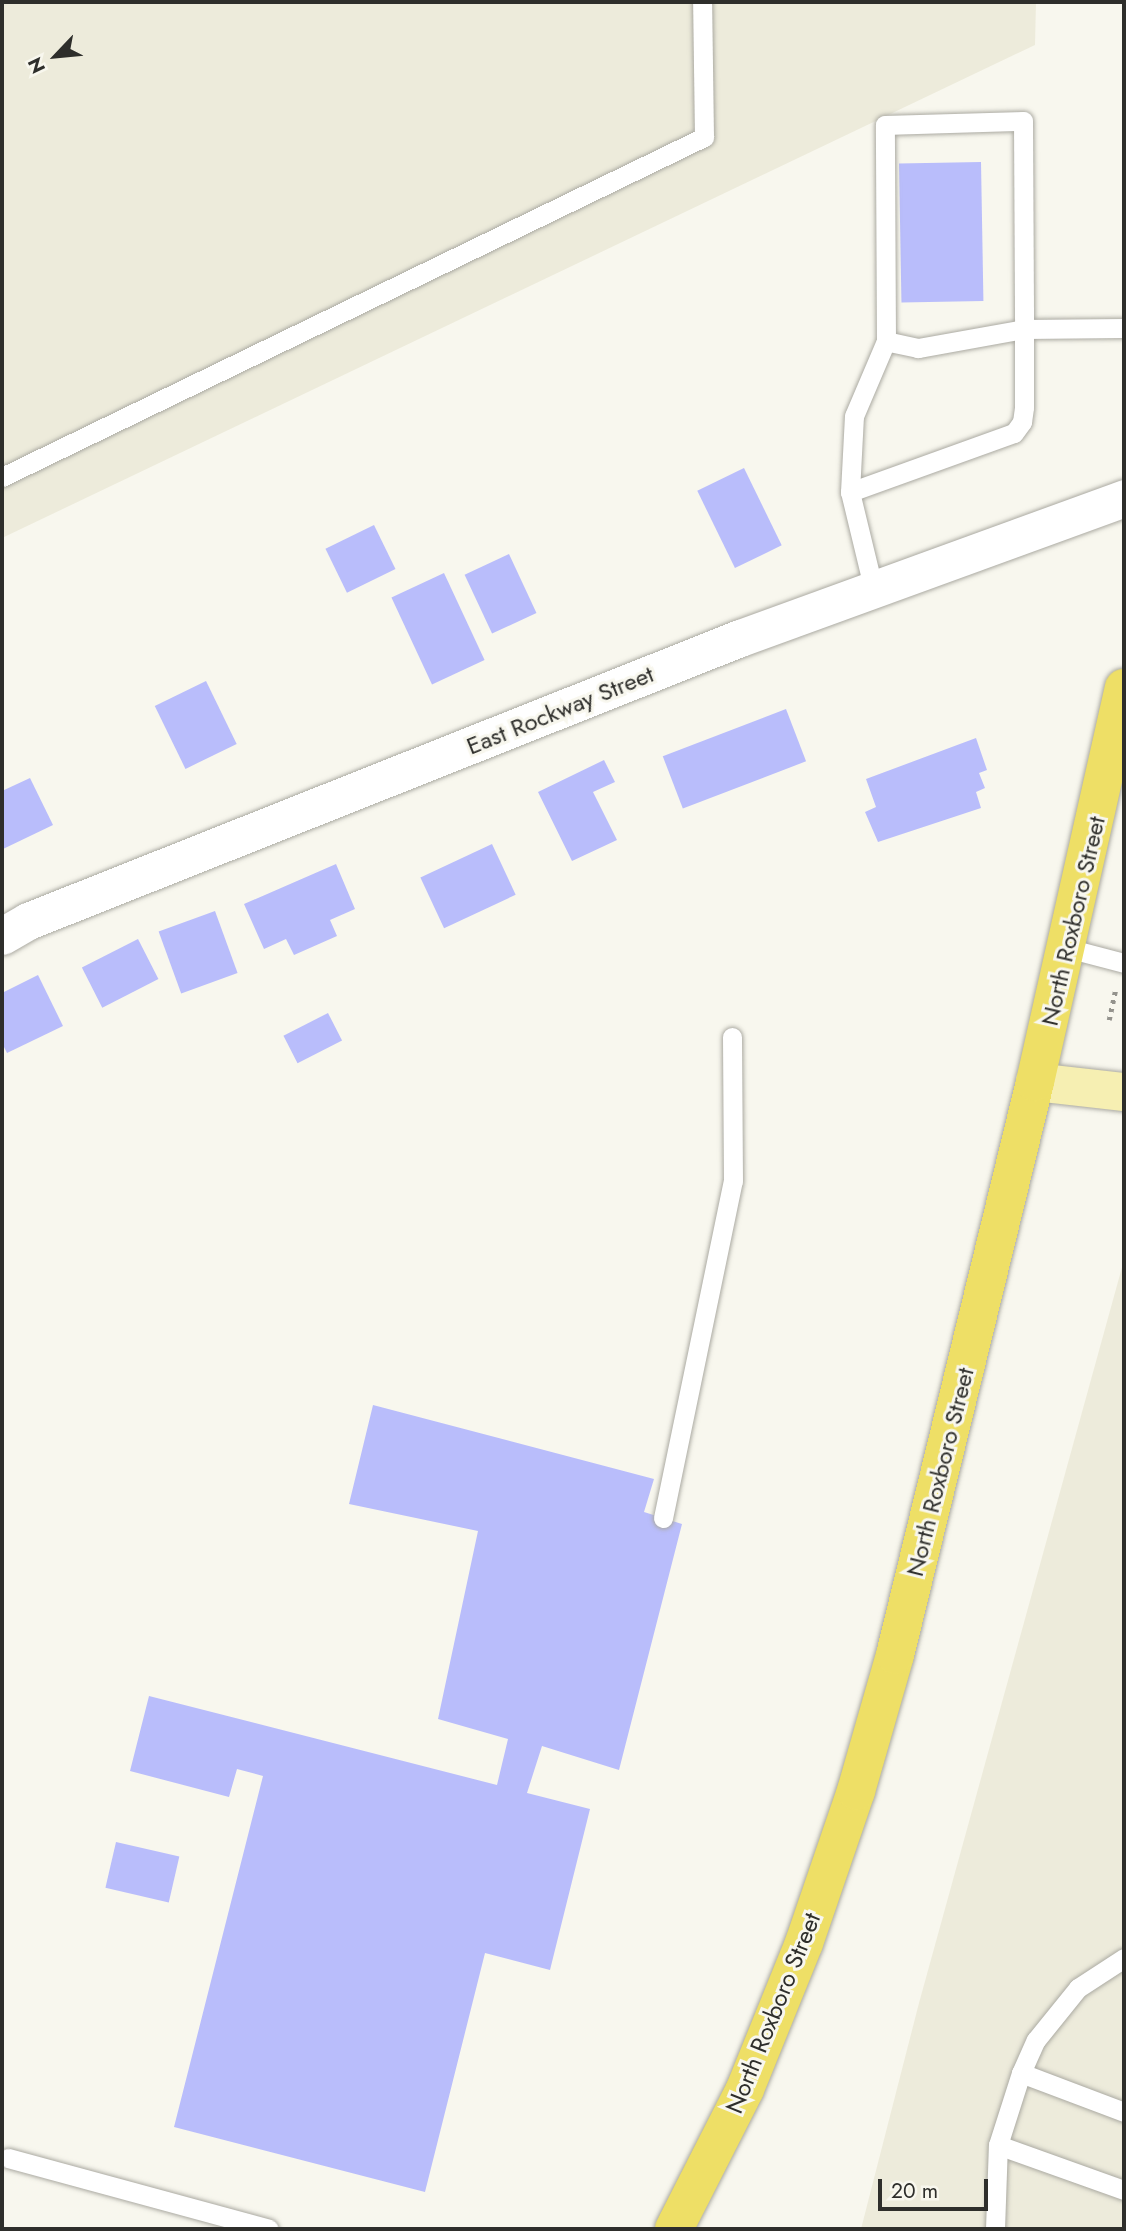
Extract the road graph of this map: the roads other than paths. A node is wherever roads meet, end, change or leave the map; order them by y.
1 (702, 2) edge
2 (1124, 328) edge
3 (1024, 329) junction
4 (886, 341) junction
5 (2, 477) edge
6 (850, 492) junction
7 (1124, 498) edge
8 (874, 591) junction
9 (1124, 688) edge
10 (1114, 787) edge
11 (2, 936) edge
12 (1067, 948) junction
13 (1124, 962) edge
14 (733, 1037) dead end
15 (1035, 1082) junction
16 (1124, 1092) edge
17 (663, 1518) dead end
18 (1124, 1958) edge
19 (1020, 2073) junction
20 (1124, 2112) edge
21 (998, 2145) junction
22 (8, 2158) dead end
23 (1124, 2190) edge
24 (269, 2229) edge
25 (674, 2229) edge
26 (995, 2229) edge

1 - 5 lane
2 - 3 lane
3 - 4 lane
3 - 4 lane
3 - 6 lane
4 - 6 lane
6 - 8 lane
7 - 8 street, East Rockway Street
8 - 11 street, East Rockway Street
9 - 10 main road, North Roxboro Street
10 - 12 main road, North Roxboro Street
12 - 13 lane
12 - 15 main road, North Roxboro Street
14 - 17 lane
15 - 16 street
15 - 25 main road, North Roxboro Street
18 - 19 lane
19 - 20 lane
19 - 21 lane
21 - 23 lane
21 - 26 lane
22 - 24 lane

